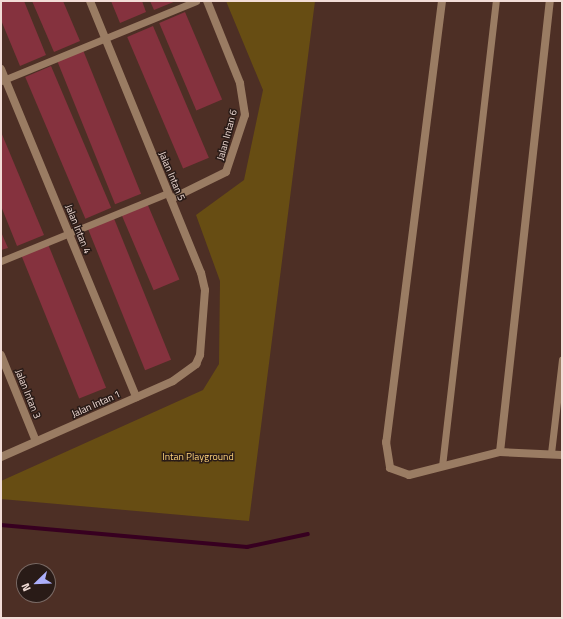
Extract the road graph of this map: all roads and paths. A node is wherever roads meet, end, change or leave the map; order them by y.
1 (90, 1) edge
2 (196, 1) edge
3 (207, 1) edge
4 (442, 1) edge
5 (496, 1) edge
6 (550, 1) edge
7 (105, 38) junction
8 (1, 69) edge
9 (3, 80) edge
10 (170, 196) junction
11 (69, 233) junction
12 (1, 261) edge
13 (1, 355) edge
14 (562, 360) edge
15 (196, 364) joint
16 (136, 397) junction
17 (36, 441) junction
18 (500, 452) junction
19 (551, 454) junction
20 (562, 455) edge
21 (1, 457) edge
22 (442, 466) junction

1 - 7 street, Jalan Intan 5
2 - 7 lane
3 - 10 street, Jalan Intan 6
4 - 22 street
5 - 22 lane
6 - 18 street
7 - 9 lane
7 - 10 street, Jalan Intan 5
8 - 9 street, Jalan Intan 4
9 - 11 street, Jalan Intan 4
10 - 11 lane
10 - 15 street, Jalan Intan 5
11 - 12 lane
11 - 16 street, Jalan Intan 4
13 - 17 street, Jalan Intan 3
14 - 19 lane
15 - 16 street, Jalan Intan 1
16 - 17 street, Jalan Intan 1
17 - 21 street, Jalan Intan 1
18 - 19 street
18 - 22 street
19 - 20 street

